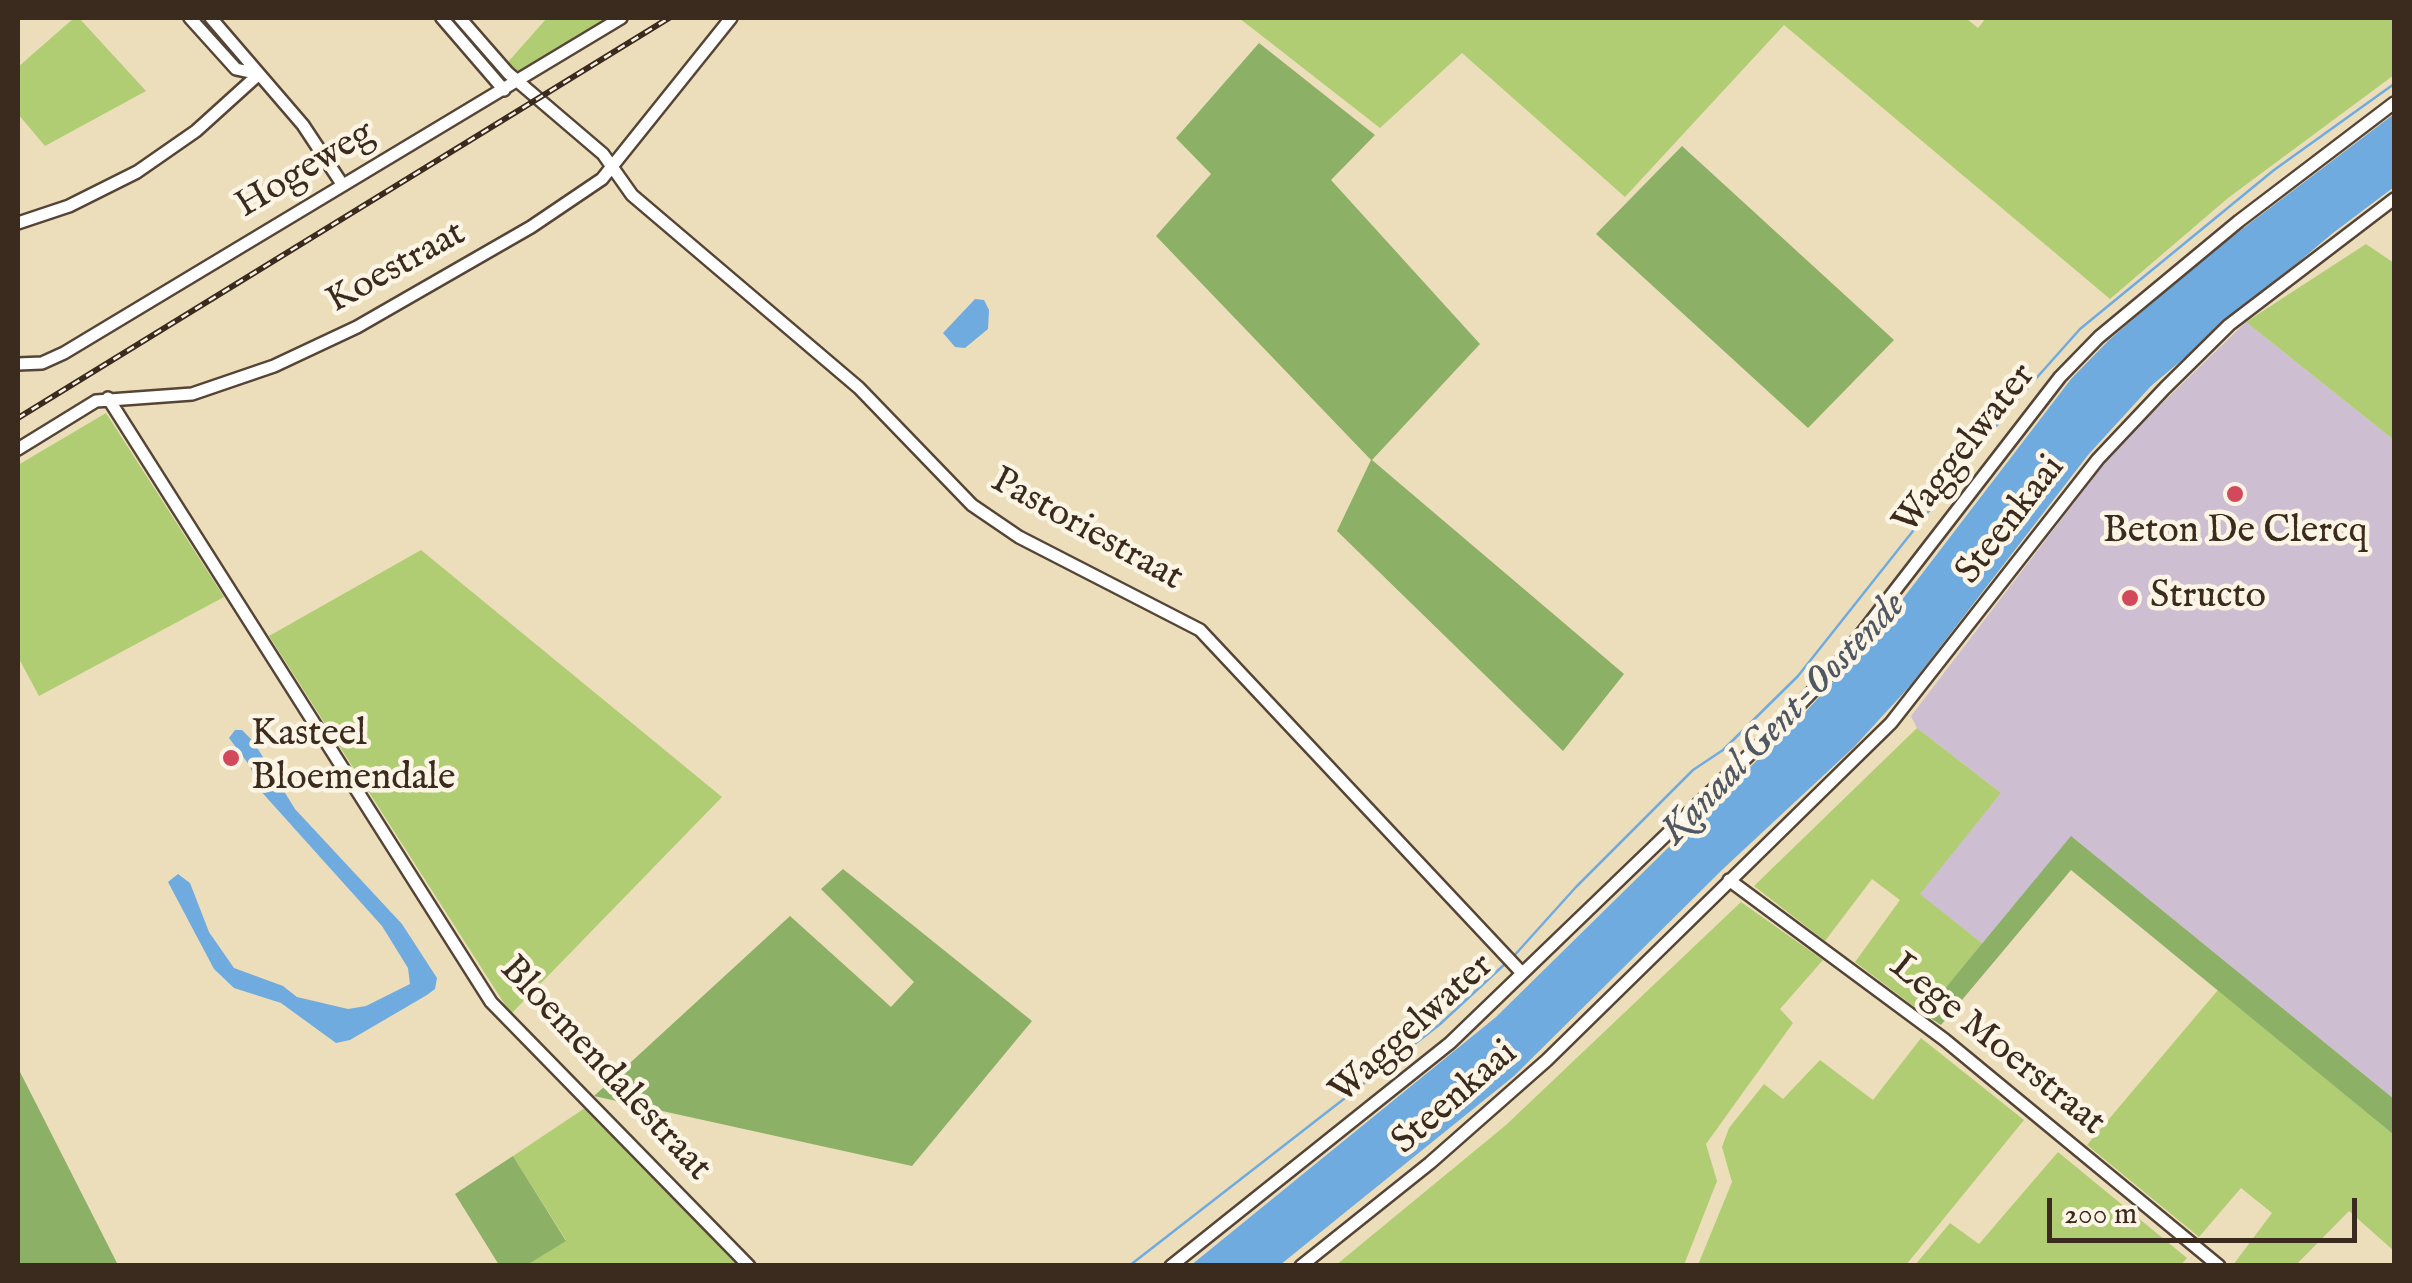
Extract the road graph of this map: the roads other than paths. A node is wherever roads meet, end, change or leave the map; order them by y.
1 (190, 18) edge
2 (211, 18) edge
3 (442, 18) edge
4 (460, 18) edge
5 (621, 18) edge
6 (731, 18) edge
7 (470, 40) junction
8 (258, 74) junction
9 (518, 82) junction
10 (504, 90) junction
11 (2394, 103) edge
12 (610, 166) junction
13 (342, 184) junction
14 (2394, 199) edge
15 (18, 223) edge
16 (18, 364) edge
17 (108, 398) junction
18 (18, 448) edge
19 (1729, 880) junction
20 (1514, 964) junction
21 (748, 1266) edge
22 (1170, 1266) edge
23 (1301, 1266) edge
24 (2219, 1266) edge

1 - 8 street
2 - 8 street
3 - 7 street, Pastoriestraat
4 - 7 street, Pastoriestraat
5 - 9 street, Hogeweg
6 - 12 street, Koestraat
7 - 9 street, Pastoriestraat
7 - 10 street, Pastoriestraat
8 - 13 street
8 - 15 street
9 - 10 street, Hogeweg
9 - 12 street, Pastoriestraat
10 - 13 street, Hogeweg
11 - 20 street, Waggelwater
12 - 17 street, Koestraat
12 - 20 street, Pastoriestraat
13 - 16 street, Hogeweg
14 - 19 street, Steenkaai
17 - 18 street, Koestraat
17 - 21 street, Bloemendalestraat
19 - 23 street, Steenkaai
19 - 24 street, Lege Moerstraat
20 - 22 street, Waggelwater

